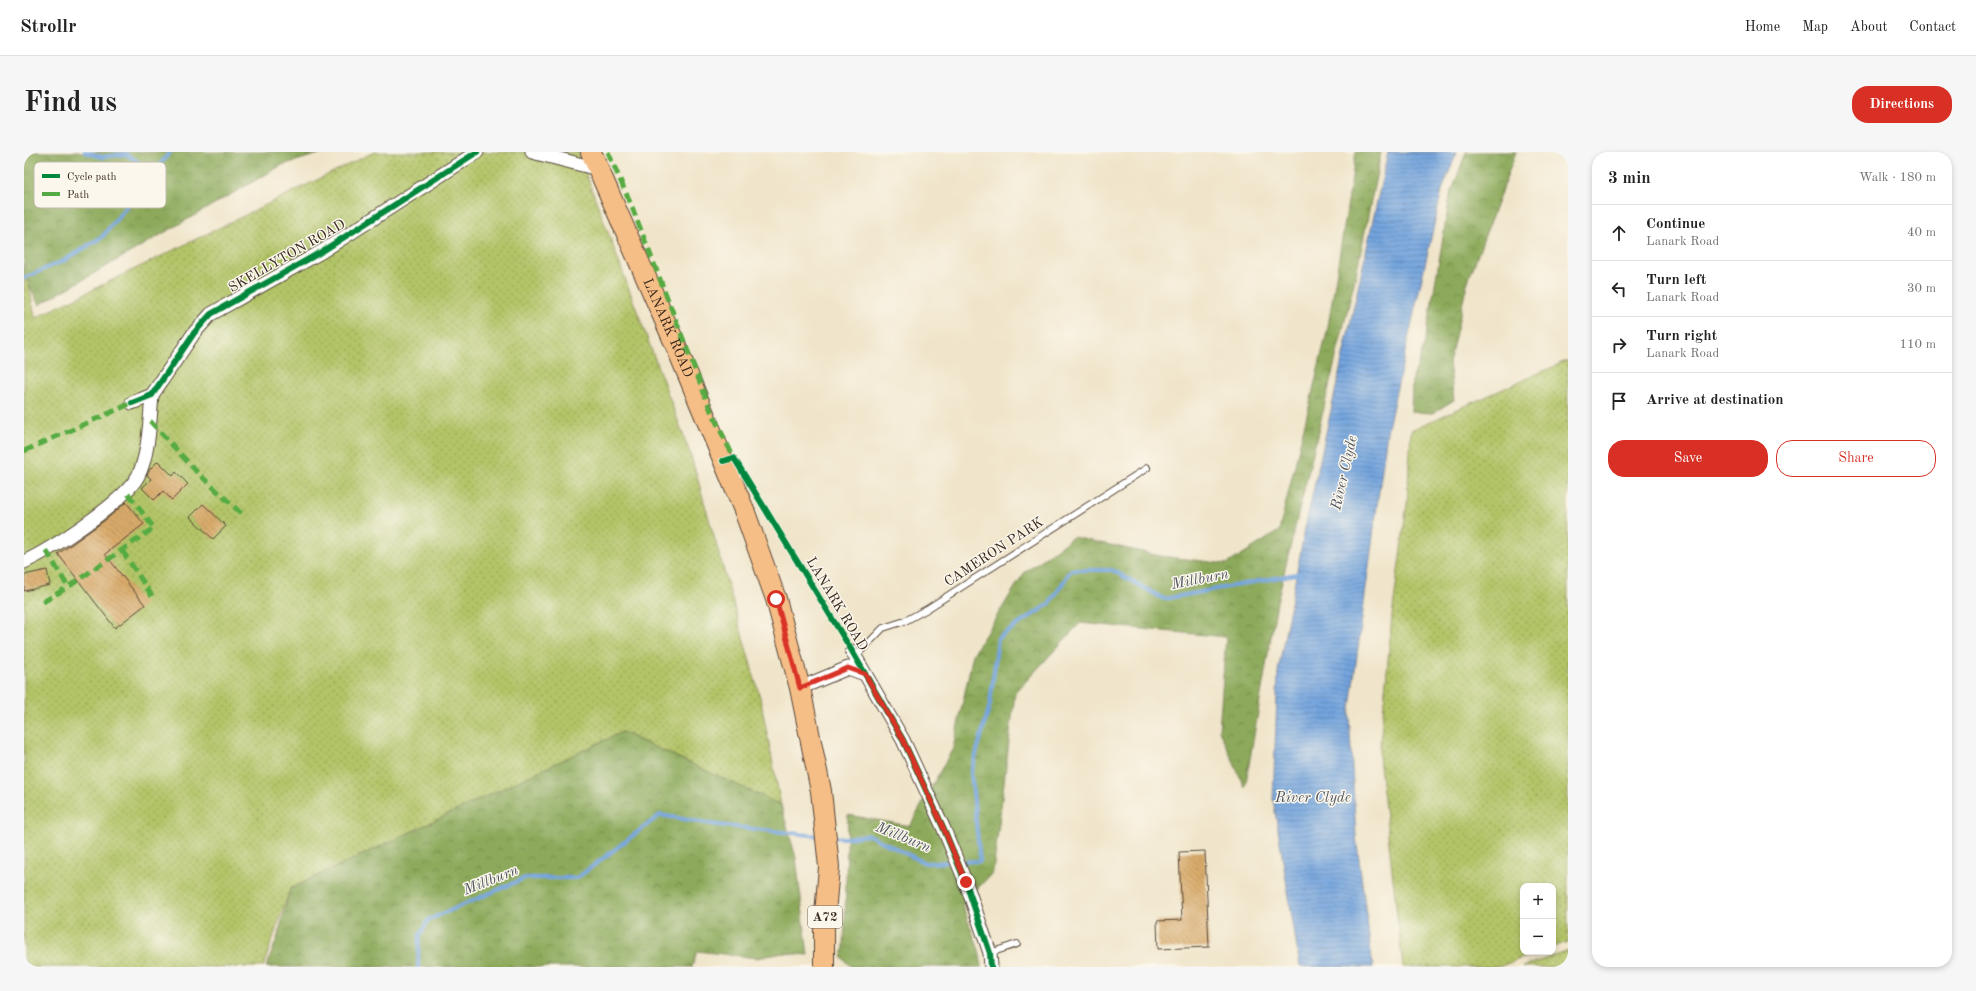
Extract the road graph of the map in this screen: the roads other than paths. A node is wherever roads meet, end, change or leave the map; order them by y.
1 (477, 152) edge
2 (532, 152) edge
3 (594, 160) edge
4 (152, 395) junction
5 (132, 403) dead end
6 (1147, 468) dead end
7 (24, 562) edge
8 (854, 654) joint
9 (865, 674) junction
10 (800, 688) junction
11 (1017, 944) dead end
12 (990, 953) junction
13 (824, 967) edge
14 (991, 967) edge

1 - 4 street, SKELLYTON ROAD
2 - 3 street
3 - 10 main road, LANARK ROAD / A72
4 - 5 street
4 - 7 street, SKELLYTON ROAD
6 - 8 lane, CAMERON PARK
8 - 9 street, LANARK ROAD
9 - 10 street, LANARK ROAD
9 - 12 street, LANARK ROAD
10 - 13 main road, LANARK ROAD / A72
11 - 12 lane
12 - 14 street, LANARK ROAD

